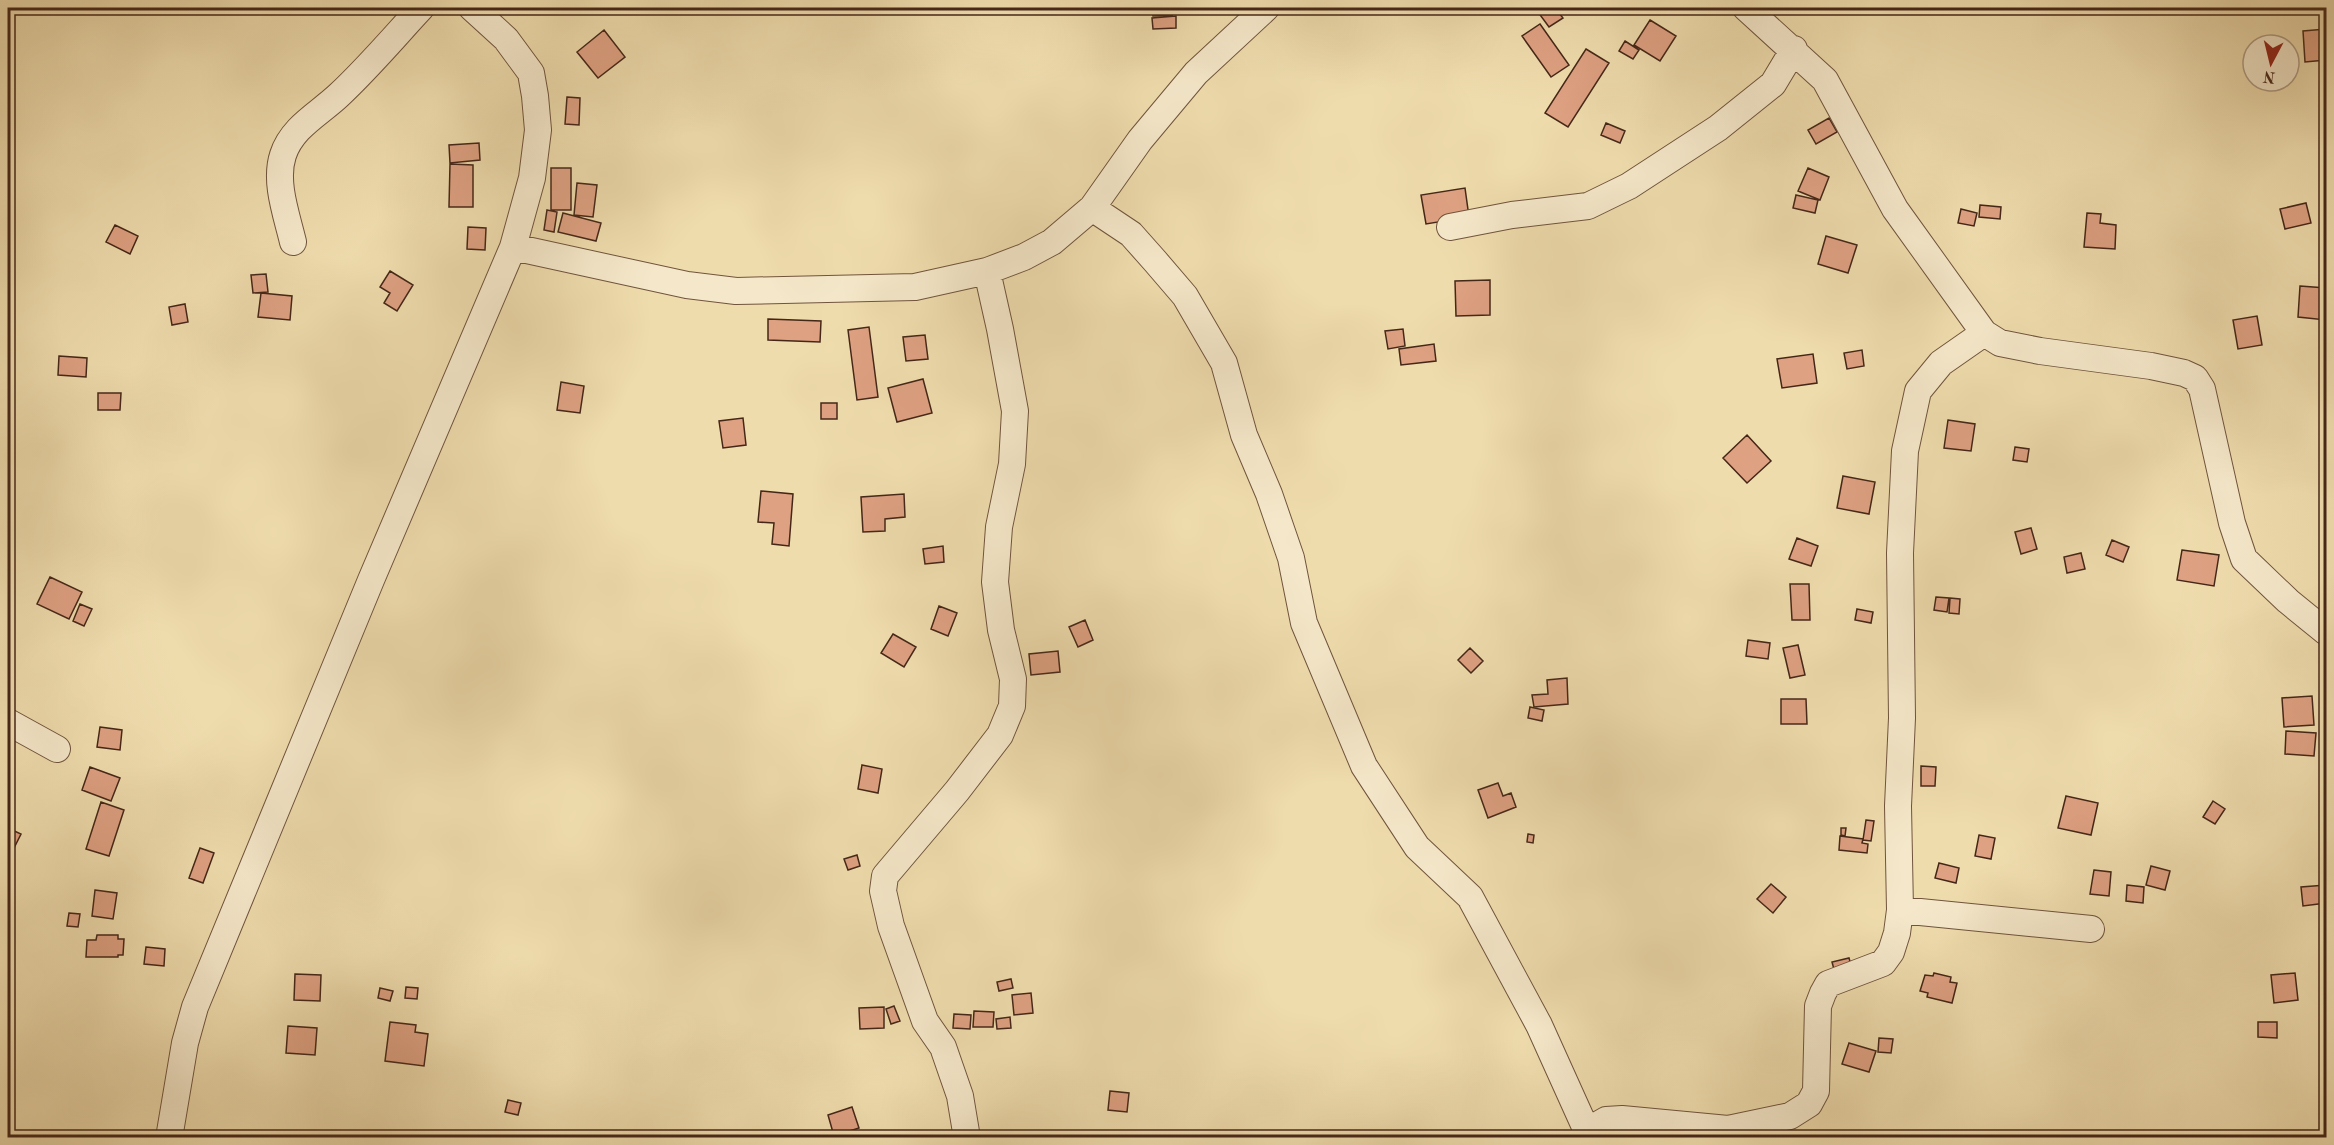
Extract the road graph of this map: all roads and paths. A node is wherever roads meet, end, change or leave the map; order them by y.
1 (421, 8) edge
2 (472, 8) edge
3 (1266, 8) edge
4 (1746, 8) edge
5 (1794, 49) junction
6 (1092, 208) junction
7 (1450, 227) dead end
8 (292, 242) dead end
9 (513, 247) junction
10 (987, 271) junction
11 (1984, 333) junction
12 (2326, 632) edge
13 (8, 722) edge
14 (57, 749) dead end
15 (1900, 910) junction
16 (2091, 928) dead end
17 (1588, 1134) edge
18 (169, 1137) edge
19 (967, 1137) edge

1 - 8 street
2 - 9 street
3 - 6 street
4 - 5 street
5 - 7 street
5 - 11 street
6 - 10 street
6 - 17 street
9 - 10 street
9 - 18 street
10 - 19 street
11 - 12 street
11 - 15 street
13 - 14 street
15 - 16 street
15 - 17 street

